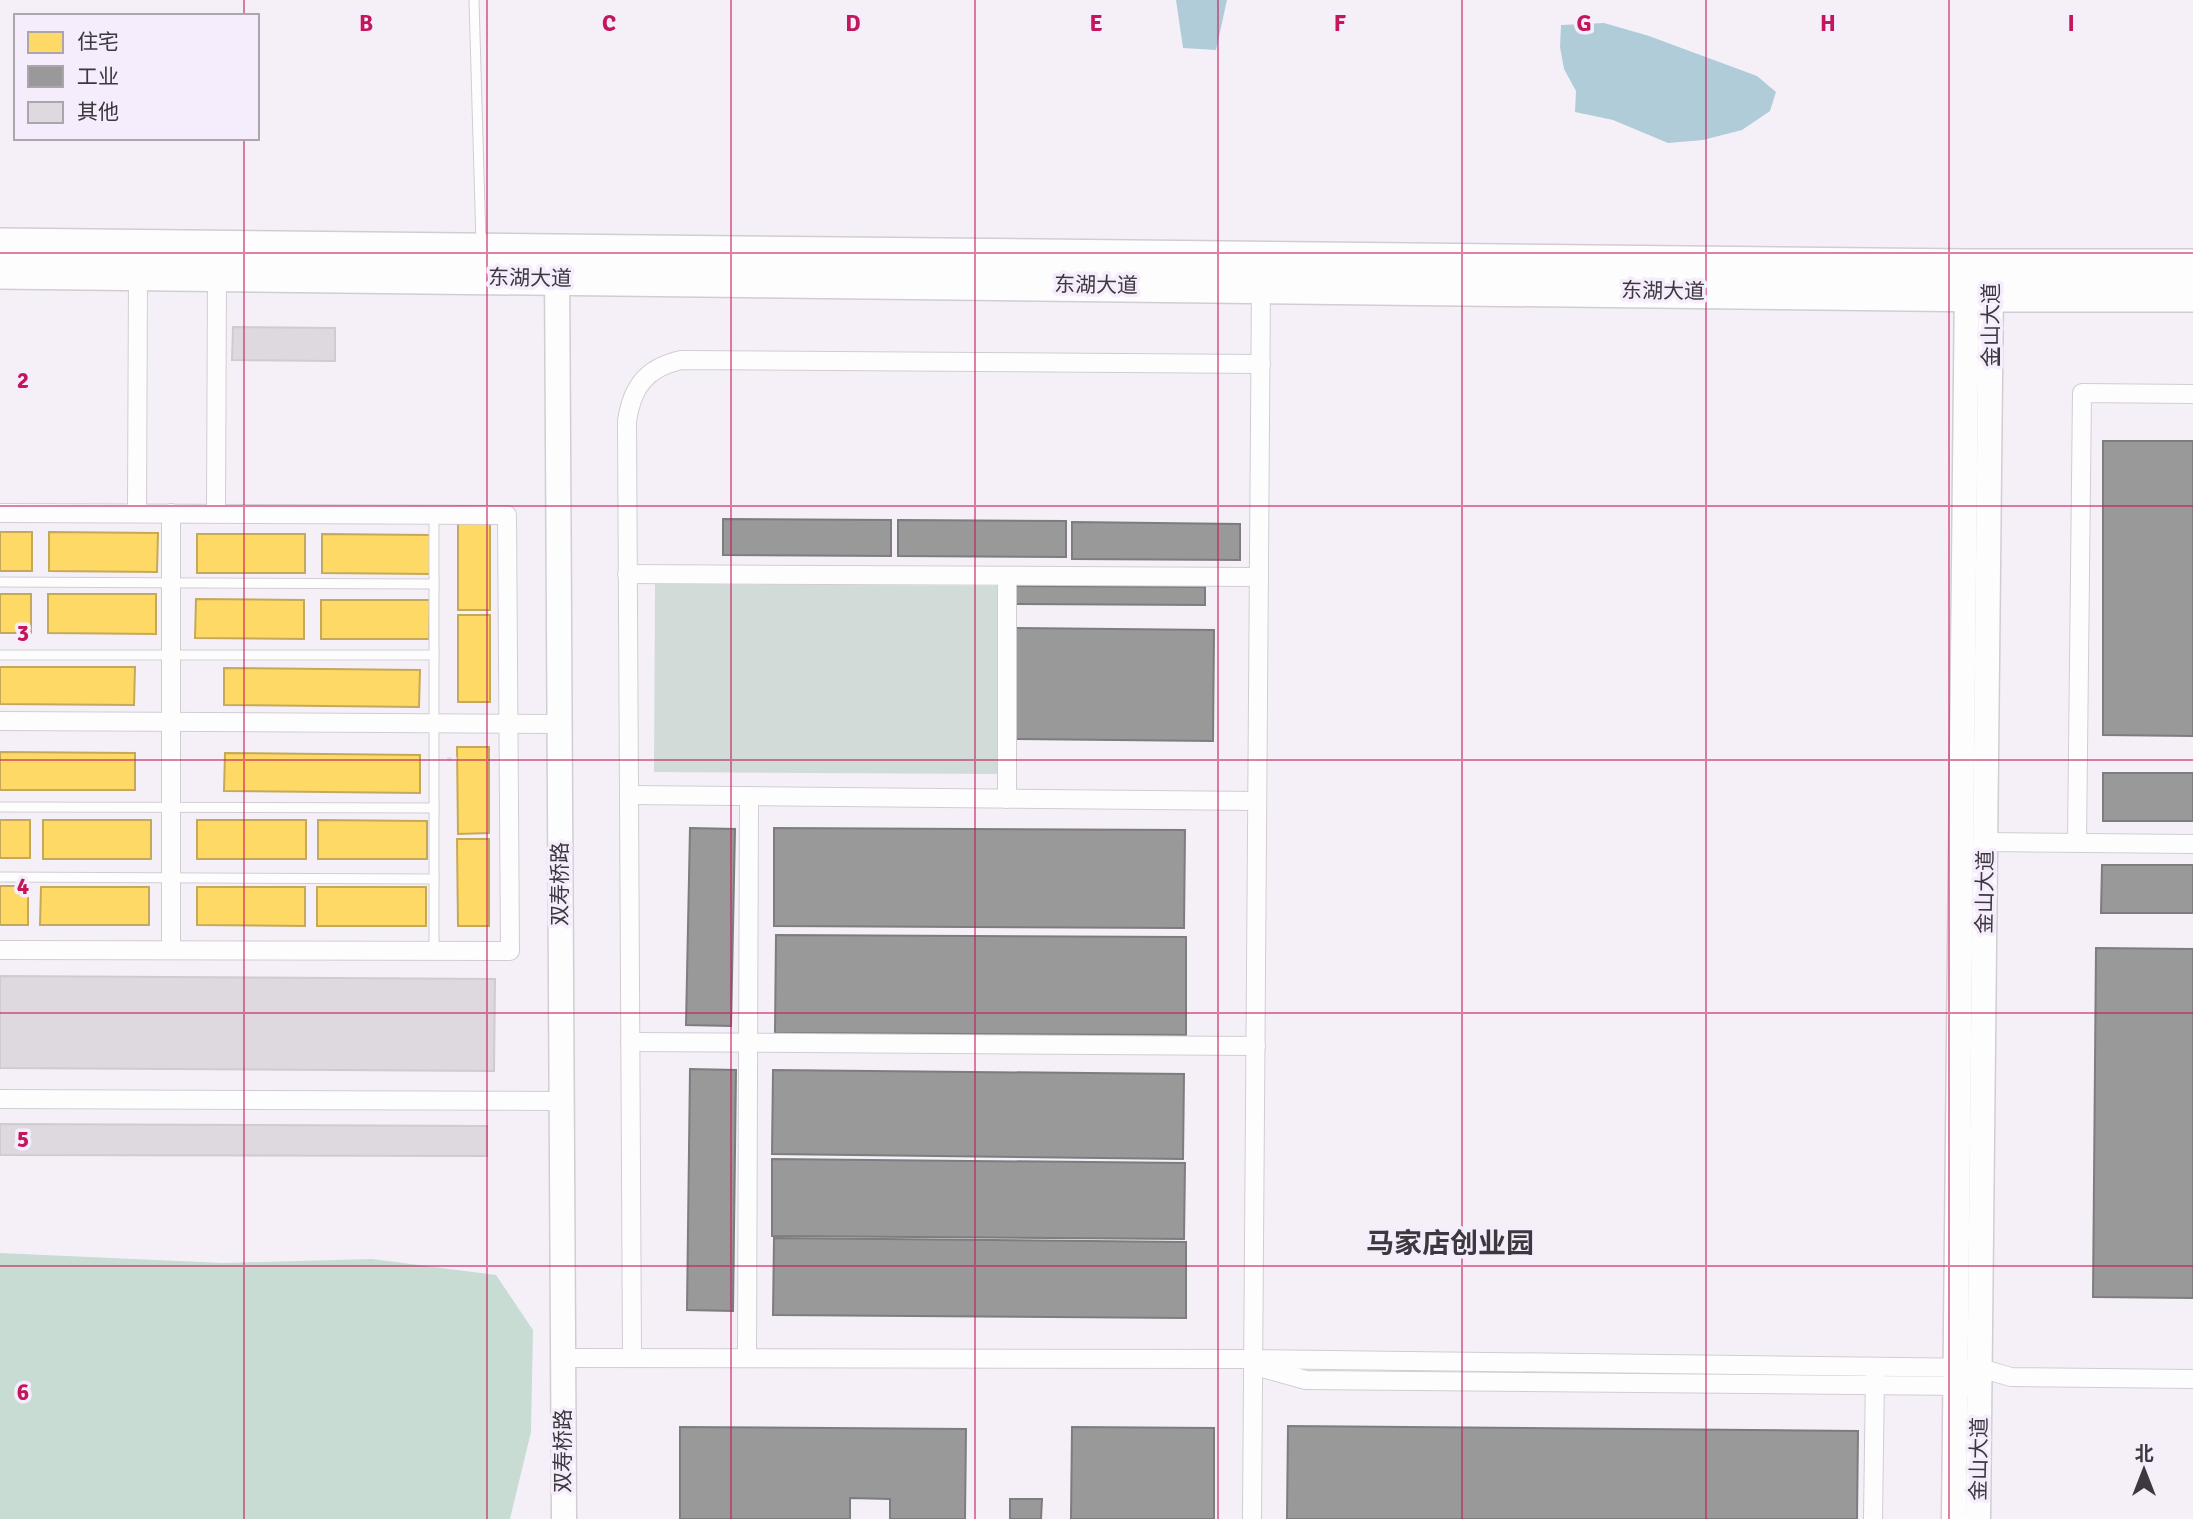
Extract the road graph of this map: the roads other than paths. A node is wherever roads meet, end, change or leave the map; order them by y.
1 (474, 0) edge
2 (0, 245) edge
3 (481, 249) junction
4 (557, 264) junction
5 (2193, 266) edge
6 (0, 272) edge
7 (138, 273) junction
8 (217, 274) junction
9 (1979, 280) junction
10 (1261, 286) junction
11 (2193, 295) edge
12 (1261, 364) junction
13 (2193, 394) edge
14 (0, 513) edge
15 (137, 513) junction
16 (171, 513) junction
17 (216, 514) junction
18 (434, 514) junction
19 (627, 574) junction
20 (1007, 576) junction
21 (1259, 577) junction
22 (0, 582) edge
23 (171, 582) junction
24 (434, 584) junction
25 (0, 655) edge
26 (171, 655) junction
27 (434, 655) junction
28 (0, 721) edge
29 (171, 722) junction
30 (434, 723) junction
31 (508, 724) junction
32 (559, 724) junction
33 (629, 796) junction
34 (749, 796) junction
35 (1007, 799) junction
36 (1257, 801) junction
37 (0, 807) edge
38 (171, 807) junction
39 (434, 808) junction
40 (1985, 842) junction
41 (2077, 842) junction
42 (2193, 844) edge
43 (0, 877) edge
44 (171, 877) junction
45 (434, 879) junction
46 (0, 950) edge
47 (171, 950) junction
48 (434, 951) junction
49 (630, 1042) junction
50 (748, 1043) junction
51 (1256, 1046) junction
52 (0, 1098) edge
53 (562, 1101) junction
54 (563, 1358) junction
55 (632, 1358) junction
56 (747, 1358) junction
57 (1253, 1362) junction
58 (1875, 1367) junction
59 (1968, 1377) junction
60 (2193, 1379) edge
61 (1874, 1385) junction
62 (564, 1519) edge
63 (1252, 1519) edge
64 (1873, 1519) edge
65 (1954, 1519) edge
66 (1978, 1519) edge

1 - 3 lane
2 - 3 highway, 东湖大道
3 - 4 highway, 东湖大道
4 - 8 highway, 东湖大道
4 - 9 highway, 东湖大道
4 - 10 highway, 东湖大道
4 - 32 street, 双寿桥路
5 - 9 highway, 东湖大道
6 - 7 highway, 东湖大道
7 - 8 highway, 东湖大道
7 - 15 street
8 - 17 street
9 - 10 highway, 东湖大道
9 - 11 highway, 东湖大道
9 - 40 street, 金山大道
9 - 59 street, 金山大道
10 - 12 street
12 - 19 street
12 - 21 street
13 - 41 street
14 - 15 street
15 - 16 street
16 - 17 street
16 - 23 street
17 - 18 street
18 - 24 lane
18 - 31 street
19 - 20 street
19 - 33 street
20 - 21 street
20 - 35 street
21 - 36 street
22 - 23 lane
23 - 24 lane
23 - 26 street
24 - 27 lane
25 - 26 lane
26 - 27 lane
26 - 29 street
27 - 30 lane
28 - 29 street
29 - 30 street
29 - 38 street
30 - 31 street
30 - 39 lane
31 - 32 street
31 - 48 street
32 - 53 street, 双寿桥路
33 - 34 street
33 - 49 street
34 - 35 street
34 - 50 street
35 - 36 street
36 - 51 street
37 - 38 lane
38 - 39 lane
38 - 44 street
39 - 45 lane
40 - 41 street
40 - 59 street, 金山大道
41 - 42 street
43 - 44 lane
44 - 45 lane
44 - 47 street
45 - 48 lane
46 - 47 street
47 - 48 street
49 - 50 street
49 - 55 street
50 - 51 street
50 - 56 street
51 - 57 street
52 - 53 street
53 - 54 street, 双寿桥路
54 - 55 street
54 - 62 street, 双寿桥路
55 - 56 street
56 - 57 street
57 - 58 street
57 - 61 street
57 - 63 street
58 - 59 street
58 - 61 street
59 - 60 street
59 - 61 street
59 - 65 street, 金山大道
59 - 66 street, 金山大道
61 - 64 street

